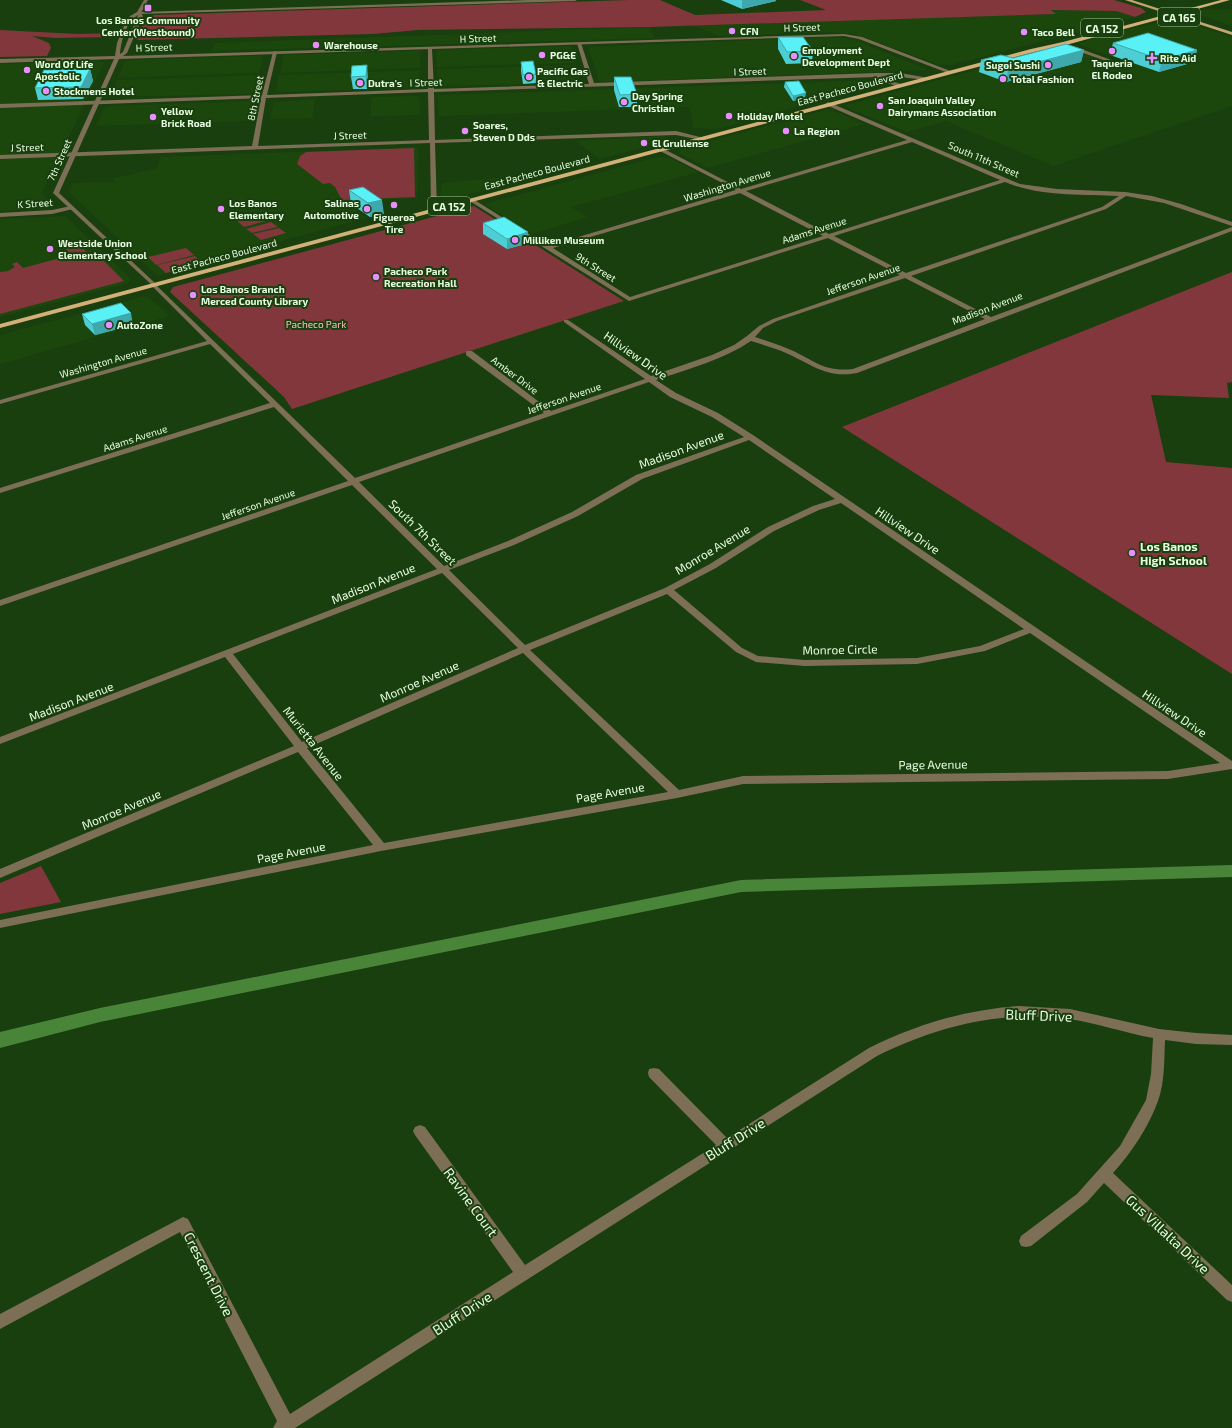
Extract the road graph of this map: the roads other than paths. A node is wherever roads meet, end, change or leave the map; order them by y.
1 (146, 0) edge
2 (575, 0) edge
3 (1127, 0) edge
4 (1141, 0) edge
5 (1207, 0) edge
6 (1227, 0) edge
7 (430, 2) edge
8 (1163, 12) junction
9 (1172, 12) junction
10 (139, 13) junction
11 (1182, 13) junction
12 (1232, 29) edge
13 (1090, 31) junction
14 (1232, 34) edge
15 (579, 43) junction
16 (1064, 44) junction
17 (430, 48) junction
18 (1033, 50) junction
19 (275, 52) junction
20 (117, 57) junction
21 (0, 61) edge
22 (1111, 61) dead end
23 (950, 72) junction
24 (852, 77) junction
25 (926, 78) junction
26 (899, 85) junction
27 (592, 86) junction
28 (430, 91) junction
29 (264, 97) junction
30 (96, 103) junction
31 (828, 104) junction
32 (0, 106) edge
33 (701, 138) junction
34 (912, 140) junction
35 (432, 141) junction
36 (255, 148) junction
37 (660, 149) junction
38 (72, 154) junction
39 (0, 157) edge
40 (1005, 180) junction
41 (742, 191) junction
42 (1125, 194) junction
43 (471, 200) junction
44 (71, 208) junction
45 (434, 210) junction
46 (0, 215) edge
47 (1232, 224) edge
48 (1232, 229) edge
49 (829, 235) junction
50 (547, 248) junction
51 (905, 275) junction
52 (154, 285) junction
53 (629, 299) joint
54 (990, 319) junction
55 (566, 322) dead end
56 (0, 326) edge
57 (750, 338) junction
58 (211, 342) junction
59 (469, 352) dead end
60 (649, 379) junction
61 (0, 402) edge
62 (275, 404) junction
63 (550, 414) junction
64 (750, 438) junction
65 (353, 482) junction
66 (0, 491) edge
67 (842, 500) junction
68 (443, 569) junction
69 (668, 590) junction
70 (0, 604) edge
71 (1031, 629) junction
72 (524, 649) junction
73 (228, 654) junction
74 (0, 741) edge
75 (300, 747) junction
76 (1232, 766) edge
77 (677, 794) junction
78 (381, 848) junction
79 (0, 874) edge
80 (0, 924) edge
81 (1159, 1034) junction
82 (1232, 1040) edge
83 (654, 1073) dead end
84 (420, 1130) dead end
85 (725, 1145) junction
86 (1104, 1174) junction
87 (1026, 1241) dead end
88 (523, 1274) junction
89 (1232, 1295) edge
90 (0, 1322) edge
91 (284, 1426) edge

1 - 10 street, 7th Street
2 - 7 street
3 - 8 main road, CA 165
4 - 9 main road, CA 165
5 - 9 highway, East Pacheco Boulevard / CA 152
6 - 11 highway, East Pacheco Boulevard / CA 152
7 - 10 street
8 - 9 highway, East Pacheco Boulevard / CA 152
8 - 13 highway, East Pacheco Boulevard / CA 152
9 - 11 highway, East Pacheco Boulevard / CA 152
9 - 14 main road, CA 165
9 - 16 highway, East Pacheco Boulevard / CA 152
10 - 20 street, 7th Street
10 - 20 street, 7th Street
11 - 12 main road, CA 165
13 - 16 highway
13 - 18 highway, East Pacheco Boulevard / CA 152
15 - 17 street, H Street
15 - 23 street, H Street
15 - 27 street
16 - 18 highway, East Pacheco Boulevard / CA 152
16 - 22 street
17 - 19 street, H Street
17 - 28 street
18 - 23 highway, East Pacheco Boulevard / CA 152
19 - 20 street, H Street
19 - 29 street, 8th Street
20 - 21 street, H Street
20 - 30 street, 7th Street
23 - 25 highway, East Pacheco Boulevard / CA 152
24 - 25 street, I Street
24 - 26 street, I Street
24 - 27 street, I Street
25 - 26 highway, East Pacheco Boulevard / CA 152
26 - 31 highway, East Pacheco Boulevard / CA 152
27 - 28 street, I Street
28 - 29 street, I Street
28 - 35 street
29 - 30 street, I Street
29 - 36 street, 8th Street
30 - 32 street, I Street
30 - 38 street, 7th Street
31 - 33 highway, East Pacheco Boulevard / CA 152
31 - 34 street, South 11th Street
33 - 35 street, J Street
33 - 37 highway, East Pacheco Boulevard / CA 152
34 - 40 street, South 11th Street
34 - 41 street, Washington Avenue
35 - 36 street, J Street
35 - 45 street
36 - 38 street, J Street
37 - 41 street
37 - 43 highway, East Pacheco Boulevard / CA 152
38 - 39 street, J Street
38 - 44 street, 7th Street
40 - 42 street, South 11th Street
40 - 49 street, Adams Avenue
41 - 49 street
41 - 50 street, Washington Avenue
42 - 47 street, South 11th Street
42 - 51 street, Jefferson Avenue
43 - 45 highway, East Pacheco Boulevard / CA 152
43 - 50 street, 9th Street
44 - 46 street, K Street
44 - 52 street, 7th Street
45 - 52 highway, East Pacheco Boulevard / CA 152
48 - 54 street, Madison Avenue
49 - 51 street
49 - 53 street, Adams Avenue
50 - 53 street, 9th Street
51 - 54 street
51 - 57 street, Jefferson Avenue
52 - 56 highway, East Pacheco Boulevard / CA 152
52 - 58 street, South 7th Street
54 - 57 street, Madison Avenue
55 - 60 street, Hillview Drive
57 - 60 street, Jefferson Avenue
58 - 61 street, Washington Avenue
58 - 62 street, South 7th Street
59 - 63 street, Amber Drive
60 - 63 street, Jefferson Avenue
60 - 64 street, Hillview Drive
62 - 65 street, South 7th Street
62 - 66 street, Adams Avenue
63 - 65 street, Jefferson Avenue
64 - 67 street, Hillview Drive
64 - 68 street, Madison Avenue
65 - 68 street, South 7th Street
65 - 70 street, Jefferson Avenue
67 - 69 street, Monroe Avenue
67 - 71 street, Hillview Drive
68 - 72 street, South 7th Street
68 - 73 street, Madison Avenue
69 - 71 street, Monroe Circle
69 - 72 street, Monroe Avenue
71 - 76 street, Hillview Drive
72 - 75 street, Monroe Avenue
72 - 77 street, South 7th Street
73 - 74 street, Madison Avenue
73 - 75 street, Murietta Avenue
75 - 78 street, Murietta Avenue
75 - 79 street, Monroe Avenue
76 - 77 street, Page Avenue
77 - 78 street, Page Avenue
78 - 80 street, Page Avenue
81 - 82 street, Bluff Drive
81 - 85 street, Bluff Drive
81 - 86 street
83 - 85 street
84 - 88 street, Ravine Court
85 - 88 street, Bluff Drive
86 - 87 street
86 - 89 street, Gus Villalta Drive
88 - 91 street, Bluff Drive
90 - 91 street, Crescent Drive

